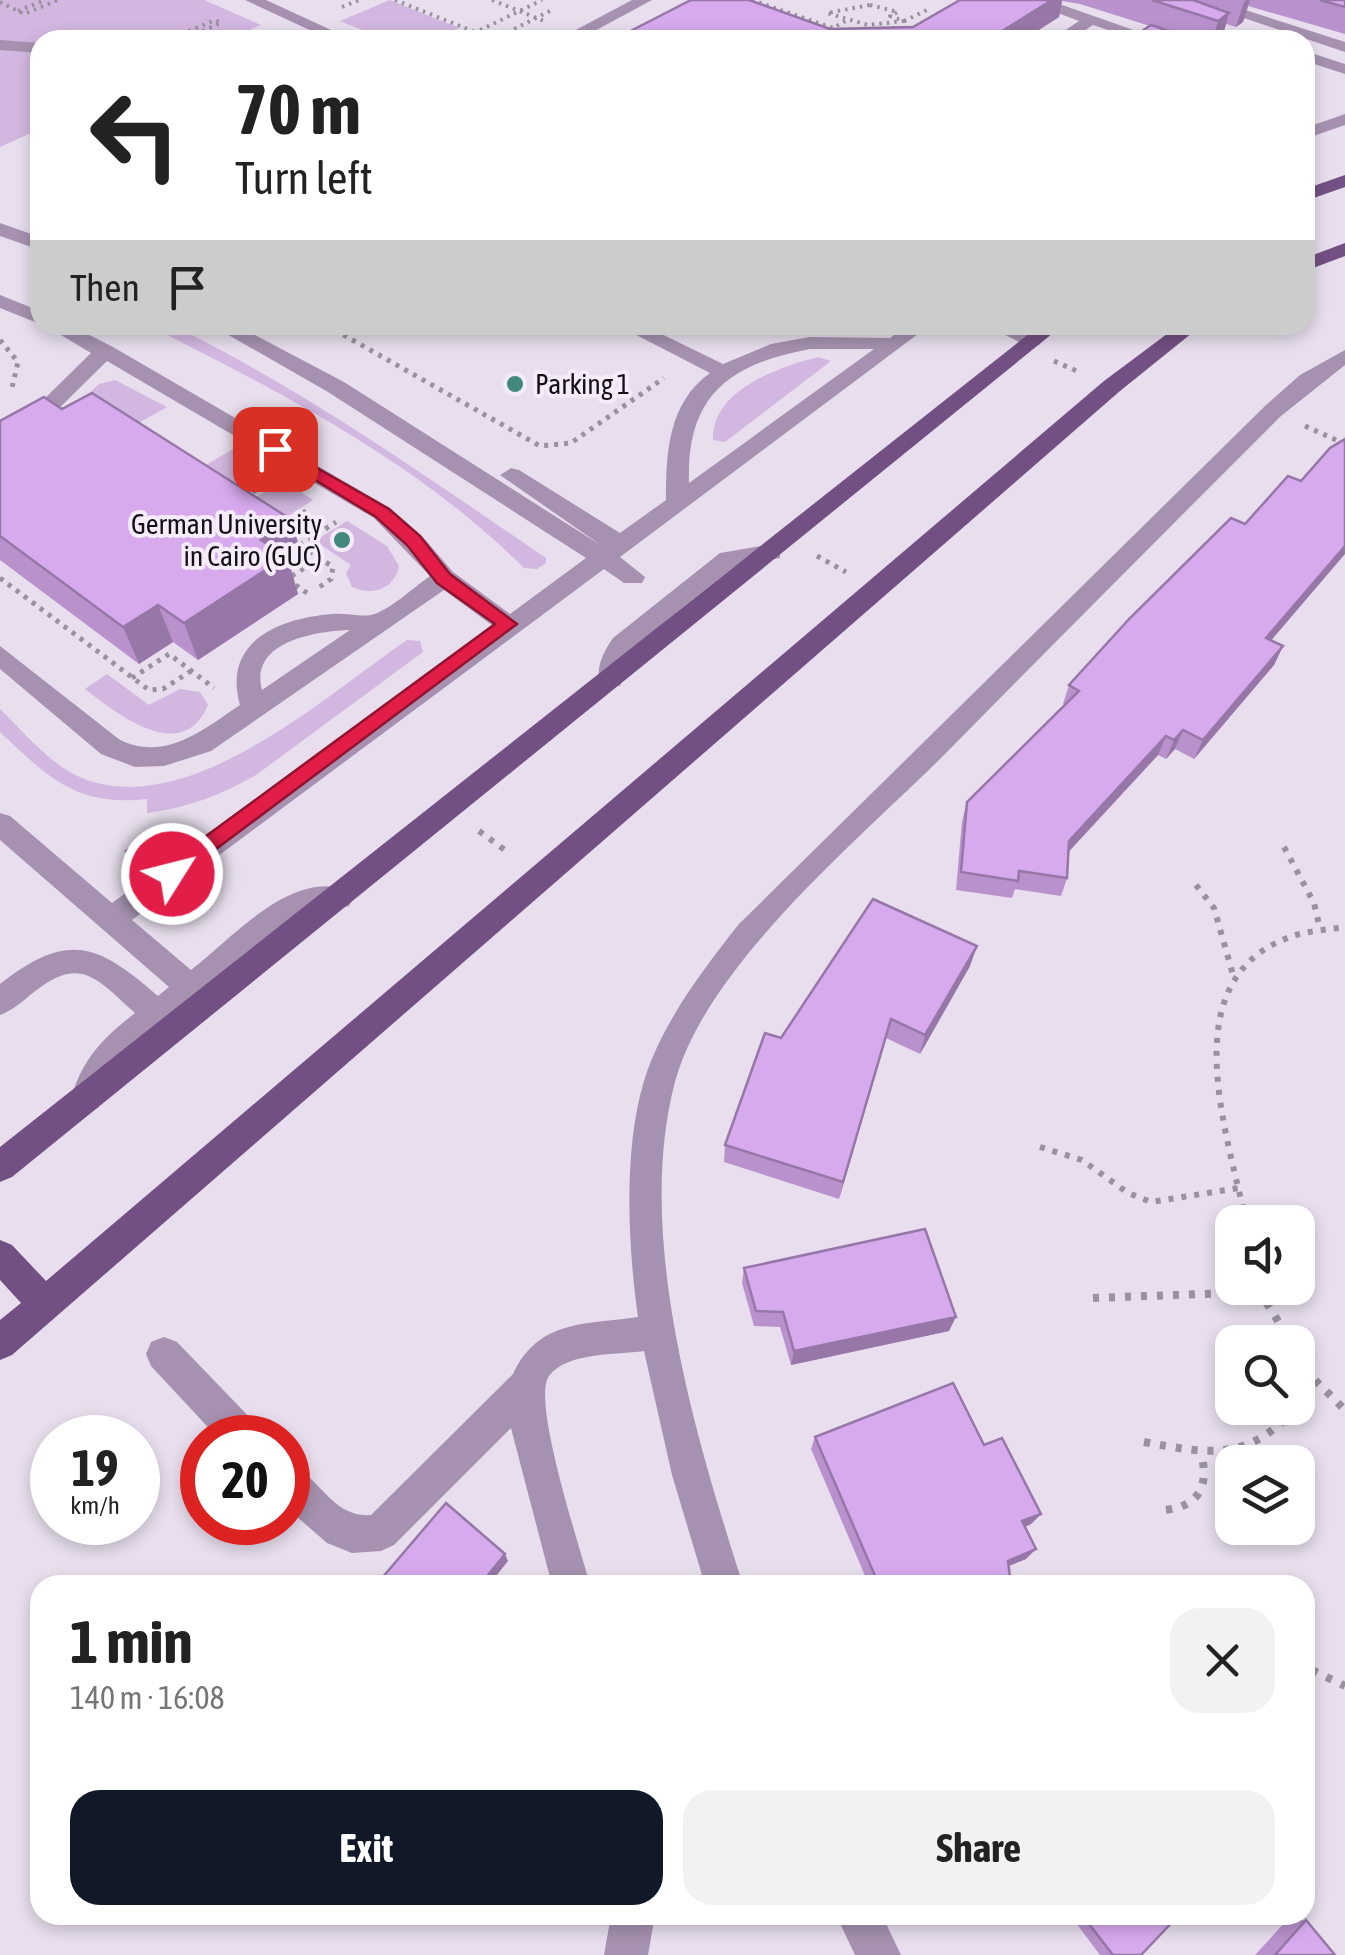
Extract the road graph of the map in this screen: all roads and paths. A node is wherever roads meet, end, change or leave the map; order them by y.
1 (45, 0) edge
2 (58, 0) edge
3 (254, 0) edge
4 (395, 0) edge
5 (542, 0) edge
6 (644, 0) edge
7 (752, 0) edge
8 (1032, 0) edge
9 (1200, 0) edge
10 (855, 1) edge
11 (0, 2) edge
12 (561, 6) dead end
13 (927, 10) dead end
14 (18, 11) junction
15 (847, 20) junction
16 (1091, 20) junction
17 (906, 22) junction
18 (1345, 25) edge
19 (192, 30) edge
20 (204, 30) edge
21 (322, 30) edge
22 (471, 30) edge
23 (480, 30) edge
24 (514, 30) edge
25 (585, 30) edge
26 (1075, 30) edge
27 (1119, 30) edge
28 (1292, 30) edge
29 (1315, 37) edge
30 (1326, 41) junction
31 (0, 46) edge
32 (1345, 47) edge
33 (30, 48) edge
34 (1315, 67) edge
35 (1345, 69) edge
36 (1315, 70) edge
37 (1345, 81) edge
38 (1345, 119) edge
39 (1315, 130) edge
40 (1345, 181) edge
41 (1315, 192) edge
42 (0, 214) edge
43 (30, 224) edge
44 (0, 229) edge
45 (30, 240) edge
46 (1345, 249) edge
47 (1315, 261) edge
48 (0, 301) edge
49 (30, 314) edge
50 (75, 335) edge
51 (239, 335) edge
52 (275, 335) edge
53 (345, 335) edge
54 (647, 335) edge
55 (906, 335) edge
56 (1179, 335) edge
57 (1036, 338) edge
58 (0, 340) edge
59 (894, 344) junction
60 (106, 350) junction
61 (1345, 356) edge
62 (693, 358) junction
63 (722, 371) junction
64 (1112, 386) junction
65 (8, 396) dead end
66 (0, 445) edge
67 (342, 488) junction
68 (678, 500) junction
69 (366, 503) junction
70 (277, 530) edge
71 (288, 537) dead end
72 (300, 544) junction
73 (779, 546) junction
74 (609, 550) junction
75 (291, 551) edge
76 (0, 578) edge
77 (444, 578) junction
78 (878, 588) junction
79 (309, 594) dead end
80 (674, 601) junction
81 (376, 624) junction
82 (508, 624) junction
83 (0, 654) edge
84 (191, 670) junction
85 (132, 678) junction
86 (611, 680) junction
87 (250, 710) junction
88 (449, 810) junction
89 (0, 824) edge
90 (1284, 847) dead end
91 (543, 876) junction
92 (1196, 884) dead end
93 (339, 898) junction
94 (111, 919) junction
95 (1345, 927) edge
96 (1320, 929) junction
97 (1233, 976) junction
98 (190, 987) junction
99 (0, 1002) edge
100 (157, 1014) junction
101 (86, 1098) junction
102 (1040, 1147) dead end
103 (0, 1167) edge
104 (1240, 1188) junction
105 (1243, 1205) edge
106 (0, 1256) edge
107 (1215, 1292) edge
108 (1092, 1298) dead end
109 (46, 1304) junction
110 (656, 1332) junction
111 (0, 1344) edge
112 (164, 1354) dead end
113 (1316, 1381) edge
114 (526, 1388) junction
115 (1345, 1410) edge
116 (222, 1415) edge
117 (1282, 1425) edge
118 (1144, 1442) dead end
119 (1200, 1452) junction
120 (310, 1505) edge
121 (1166, 1510) dead end
122 (568, 1575) edge
123 (721, 1575) edge
124 (1315, 1671) edge
125 (1345, 1686) edge
126 (630, 1925) edge
127 (863, 1925) edge
128 (626, 1955) edge
129 (879, 1955) edge

1 - 14 path
2 - 14 path
3 - 21 street
4 - 22 path
5 - 23 path
6 - 25 street
7 - 15 path
8 - 16 street
9 - 28 street
10 - 15 path
10 - 17 path
11 - 14 path
12 - 24 path
13 - 17 path
15 - 17 path
16 - 26 street
16 - 27 street
18 - 30 street
19 - 20 path
29 - 30 street
30 - 32 street
31 - 33 street
34 - 35 street
36 - 37 street
38 - 39 street
40 - 41 main road
42 - 43 street
44 - 45 street
46 - 47 main road
48 - 49 street
50 - 60 street
51 - 74 street
52 - 74 street
53 - 62 path
54 - 62 street
55 - 59 street
56 - 64 main road
57 - 64 path
57 - 73 main road
58 - 65 path
59 - 63 street
59 - 68 street
60 - 66 street
60 - 67 street
61 - 110 street
62 - 63 street
63 - 68 street
64 - 78 main road
67 - 69 street
67 - 70 path
68 - 74 street
69 - 72 path
69 - 77 street
71 - 72 path
72 - 75 path
72 - 79 path
73 - 78 path
73 - 80 street
73 - 86 main road
74 - 80 street
74 - 82 street
76 - 85 path
77 - 81 street
77 - 82 street
78 - 91 main road
80 - 86 street
81 - 87 street
81 - 87 street
82 - 94 street
83 - 87 street
84 - 85 path
84 - 85 path
84 - 87 path
86 - 88 main road
88 - 91 path
88 - 93 main road
89 - 94 street
90 - 96 path
91 - 109 main road
92 - 97 path
93 - 98 street
93 - 101 main road
94 - 98 street
95 - 96 path
96 - 97 path
97 - 104 path
98 - 100 street
99 - 100 street
100 - 101 street
101 - 103 main road
102 - 104 path
104 - 105 path
106 - 109 main road
107 - 108 path
109 - 111 main road
110 - 114 street
110 - 123 street
112 - 116 street
113 - 115 path
114 - 120 street
114 - 122 street
117 - 119 path
118 - 119 path
119 - 121 path
124 - 125 path
126 - 128 street
127 - 129 street

